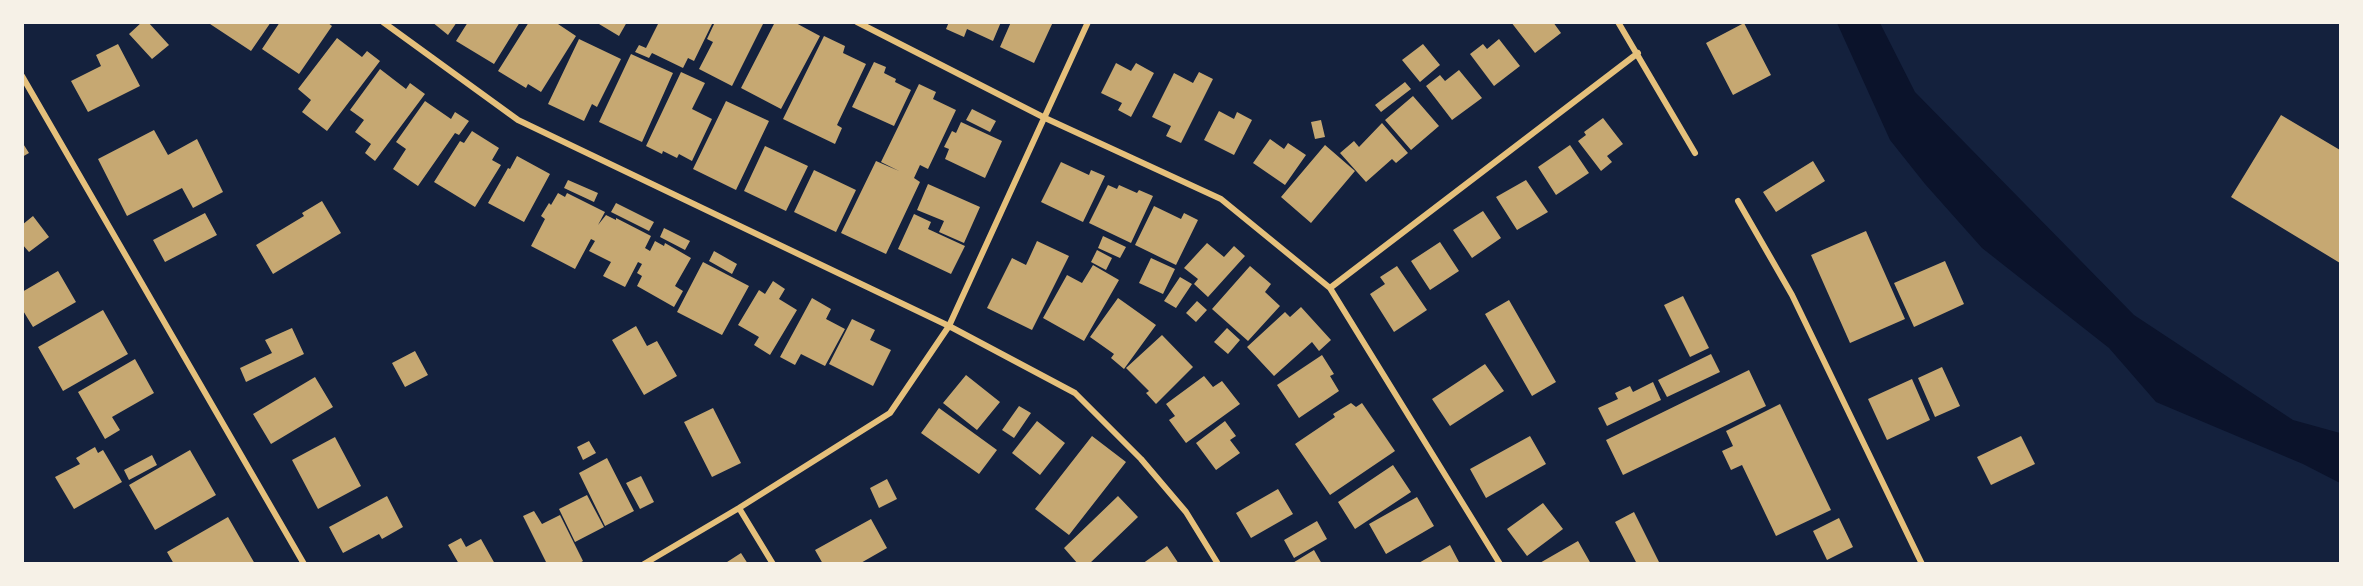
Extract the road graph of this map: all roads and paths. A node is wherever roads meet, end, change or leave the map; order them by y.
1 (383, 22) edge
2 (857, 22) edge
3 (1088, 22) edge
4 (1618, 22) edge
5 (1638, 53) junction
6 (22, 76) edge
7 (1045, 118) junction
8 (1695, 153) dead end
9 (1738, 201) dead end
10 (1330, 288) junction
11 (949, 326) junction
12 (739, 508) junction
13 (304, 564) edge
14 (644, 564) edge
15 (773, 564) edge
16 (1218, 564) edge
17 (1500, 564) edge
18 (1922, 564) edge

1 - 11 street
2 - 7 street
3 - 7 street
4 - 5 street
5 - 8 street
5 - 10 street
6 - 13 street
7 - 10 street
7 - 11 street
9 - 18 street
10 - 17 street
11 - 12 street
11 - 16 street
12 - 14 street
12 - 15 street

